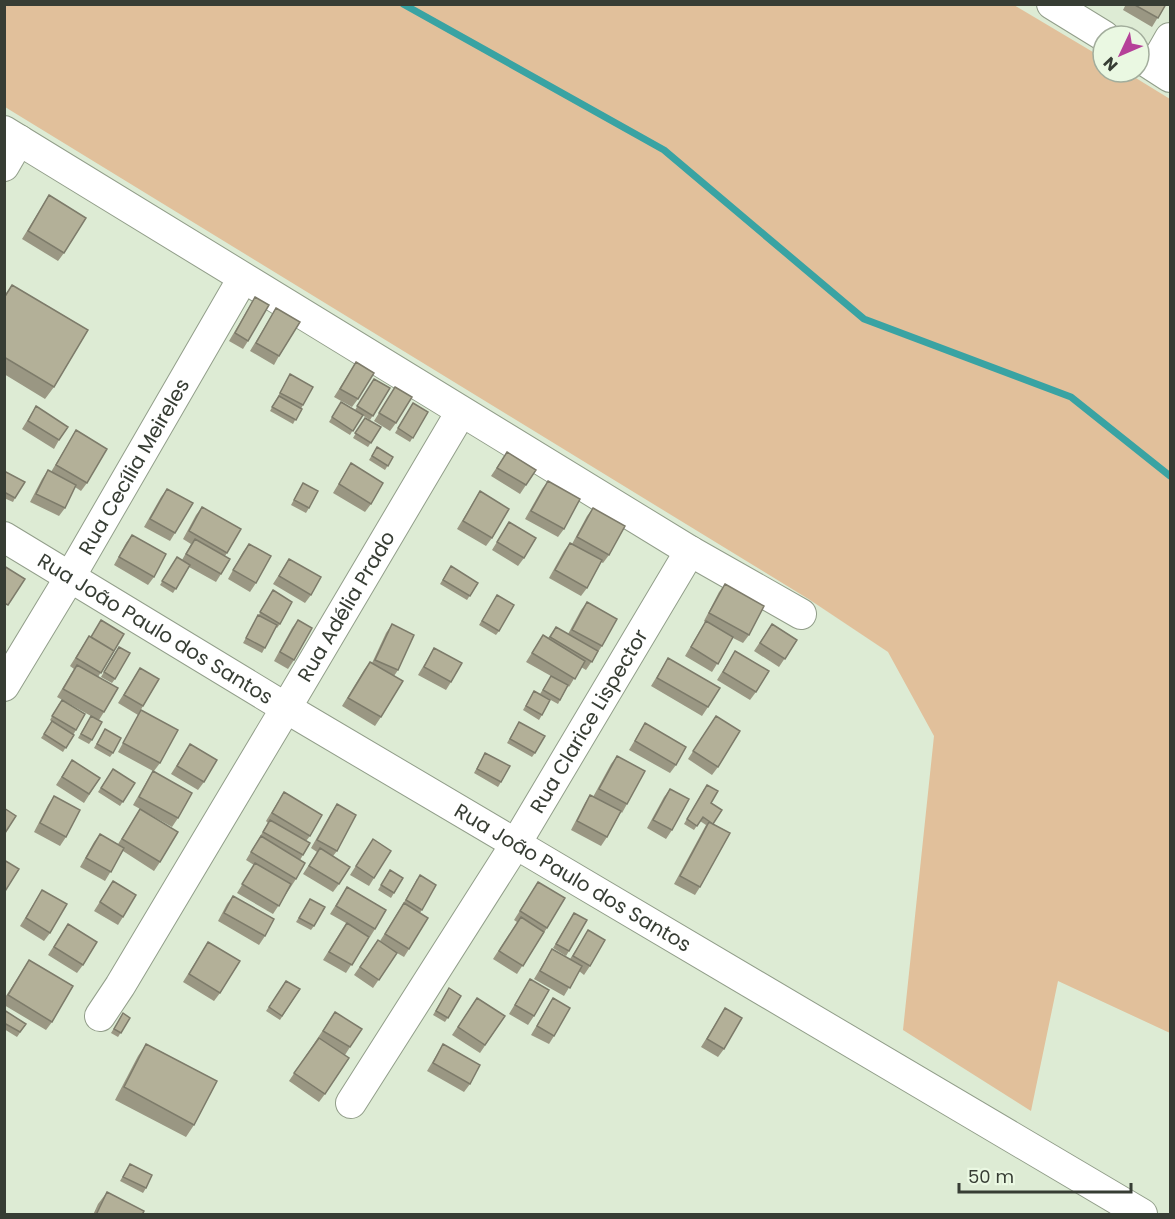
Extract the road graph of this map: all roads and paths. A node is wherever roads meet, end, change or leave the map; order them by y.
1 (1052, 4) edge
2 (1091, 28) edge
3 (1170, 38) edge
4 (1154, 67) edge
5 (12, 136) edge
6 (4, 166) edge
7 (243, 278) junction
8 (460, 412) junction
9 (4, 537) edge
10 (690, 551) junction
11 (70, 577) junction
12 (801, 614) dead end
13 (4, 686) edge
14 (286, 708) junction
15 (515, 845) junction
16 (100, 1016) dead end
17 (351, 1103) dead end
18 (1142, 1215) edge

1 - 2 street
3 - 4 street
5 - 6 street
5 - 7 street
7 - 8 street
7 - 11 street, Rua Cecília Meireles
8 - 10 street
8 - 14 street, Rua Adélia Prado
9 - 11 street, Rua João Paulo dos Santos
10 - 12 street
10 - 15 street, Rua Clarice Lispector
11 - 13 street, Rua Cecília Meireles
11 - 14 street, Rua João Paulo dos Santos
14 - 15 street, Rua João Paulo dos Santos
14 - 16 street, Rua Adélia Prado
15 - 17 street, Rua Clarice Lispector
15 - 18 street, Rua João Paulo dos Santos

